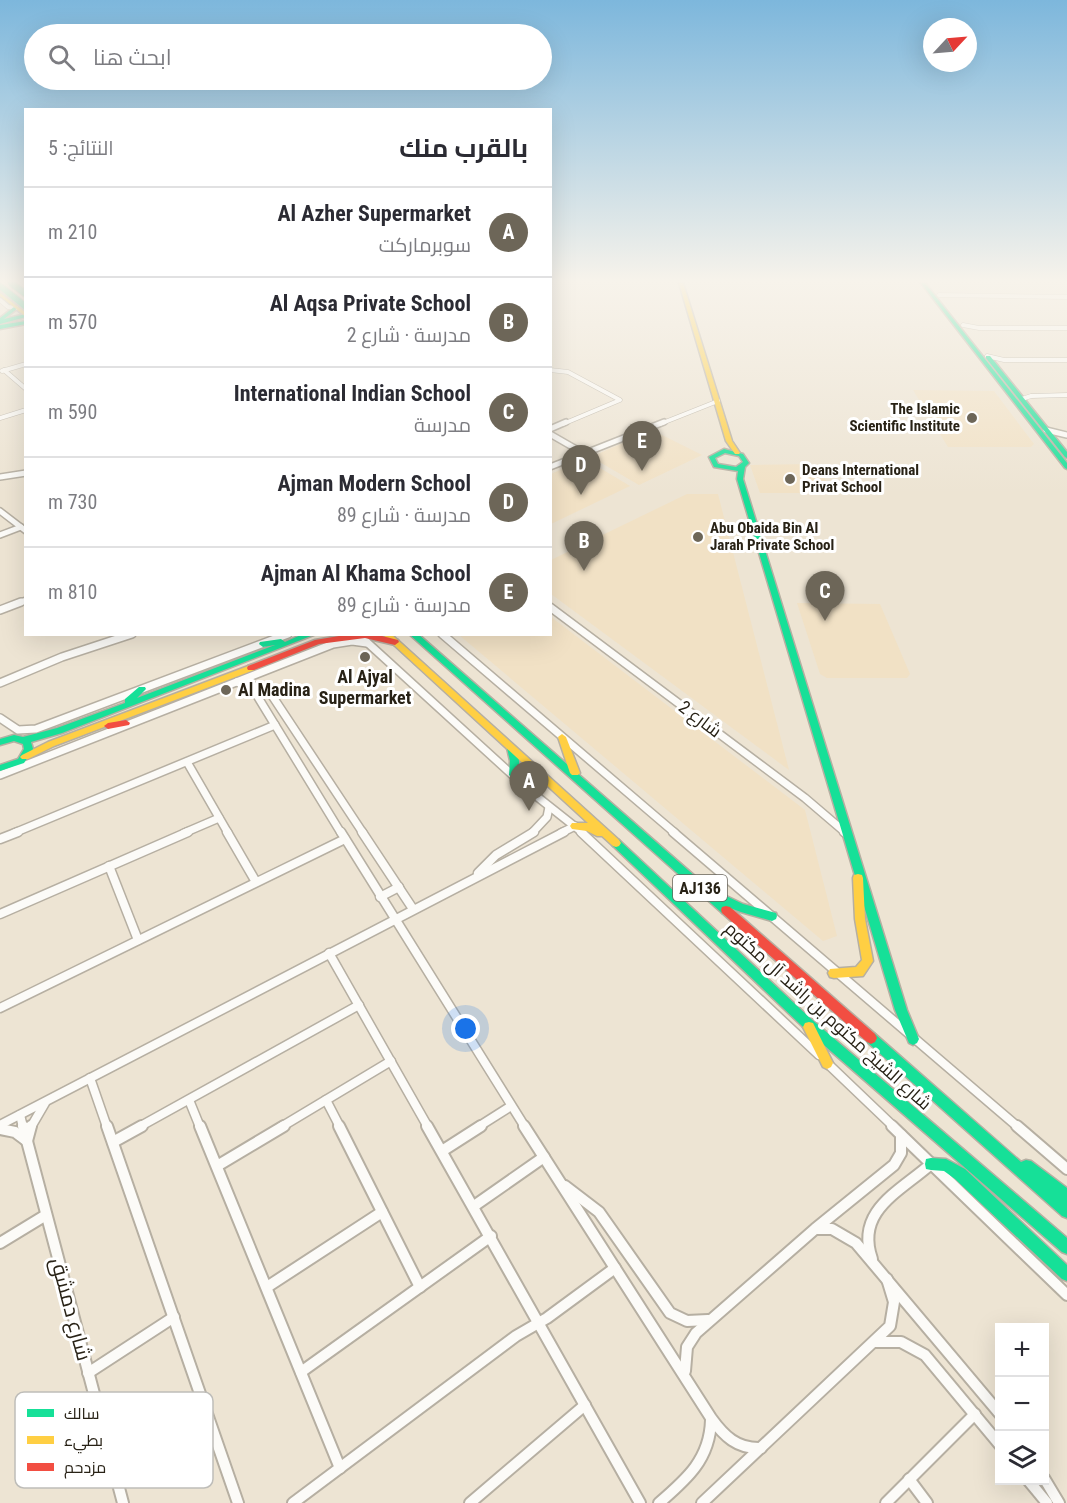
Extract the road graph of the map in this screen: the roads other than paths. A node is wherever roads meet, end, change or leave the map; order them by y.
1 (703, 353) edge
2 (985, 353) edge
3 (987, 353) edge
4 (995, 360) junction
5 (1067, 360) edge
6 (24, 365) edge
7 (552, 370) edge
8 (2, 371) edge
9 (24, 388) edge
10 (1019, 395) junction
11 (1035, 395) junction
12 (1067, 395) edge
13 (718, 401) junction
14 (24, 411) edge
15 (0, 418) edge
16 (552, 428) edge
17 (1046, 430) junction
18 (1066, 435) edge
19 (552, 436) edge
20 (1054, 440) junction
21 (729, 441) junction
22 (718, 452) junction
23 (583, 453) junction
24 (737, 453) junction
25 (1065, 465) edge
26 (552, 466) edge
27 (742, 467) junction
28 (724, 469) junction
29 (24, 473) edge
30 (0, 477) edge
31 (740, 479) junction
32 (0, 511) edge
33 (23, 529) edge
34 (0, 535) edge
35 (24, 601) edge
36 (552, 608) edge
37 (0, 610) edge
38 (126, 636) edge
39 (337, 636) edge
40 (359, 636) edge
41 (415, 636) edge
42 (444, 636) edge
43 (292, 638) edge
44 (391, 638) edge
45 (263, 644) joint
46 (368, 644) junction
47 (273, 659) junction
48 (237, 681) junction
49 (0, 683) edge
50 (254, 683) junction
51 (142, 689) junction
52 (122, 706) junction
53 (810, 711) junction
54 (823, 715) dead end
55 (0, 718) edge
56 (126, 723) junction
57 (275, 725) junction
58 (88, 730) junction
59 (0, 731) edge
60 (562, 737) junction
61 (20, 739) junction
62 (0, 742) edge
63 (510, 748) junction
64 (25, 757) junction
65 (187, 762) junction
66 (0, 768) edge
67 (0, 775) edge
68 (514, 775) junction
69 (578, 778) junction
70 (549, 807) junction
71 (219, 818) junction
72 (575, 826) junction
73 (848, 834) junction
74 (0, 839) edge
75 (345, 839) junction
76 (618, 845) junction
77 (855, 858) junction
78 (109, 866) junction
79 (477, 875) junction
80 (256, 882) junction
81 (399, 887) junction
82 (699, 887) junction
83 (380, 897) junction
84 (413, 909) junction
85 (0, 914) edge
86 (772, 916) junction
87 (393, 920) junction
88 (138, 940) junction
89 (329, 953) junction
90 (834, 973) junction
91 (359, 1005) junction
92 (0, 1008) edge
93 (806, 1022) junction
94 (913, 1039) junction
95 (391, 1061) junction
96 (827, 1063) junction
97 (90, 1078) junction
98 (189, 1100) junction
99 (326, 1100) junction
100 (47, 1101) junction
101 (510, 1106) junction
102 (20, 1115) junction
103 (0, 1127) edge
104 (901, 1135) junction
105 (989, 1140) junction
106 (27, 1141) junction
107 (112, 1142) junction
108 (442, 1151) junction
109 (544, 1157) junction
110 (961, 1158) junction
111 (931, 1164) junction
112 (217, 1166) junction
113 (1067, 1169) edge
114 (565, 1186) junction
115 (1067, 1196) edge
116 (474, 1206) junction
117 (1067, 1211) edge
118 (382, 1212) junction
119 (46, 1215) junction
120 (815, 1229) junction
121 (491, 1236) junction
122 (0, 1243) edge
123 (1067, 1247) edge
124 (874, 1264) junction
125 (615, 1268) junction
126 (1067, 1271) edge
127 (886, 1279) junction
128 (267, 1287) junction
129 (420, 1287) junction
130 (1067, 1295) edge
131 (174, 1317) junction
132 (712, 1319) junction
133 (540, 1323) junction
134 (874, 1342) junction
135 (301, 1372) junction
136 (88, 1373) junction
137 (685, 1376) junction
138 (93, 1392) edge
139 (200, 1392) edge
140 (585, 1405) junction
141 (995, 1409) edge
142 (975, 1414) junction
143 (711, 1418) junction
144 (213, 1430) edge
145 (995, 1440) edge
146 (761, 1448) junction
147 (340, 1468) junction
148 (909, 1479) junction
149 (1032, 1485) edge
150 (1048, 1485) edge
151 (119, 1488) edge
152 (123, 1503) edge
153 (238, 1503) edge
154 (293, 1503) edge
155 (470, 1503) edge
156 (640, 1503) edge
157 (659, 1503) edge
158 (702, 1503) edge
159 (886, 1503) edge
160 (927, 1503) edge
161 (1047, 1503) edge
162 (1059, 1503) edge

1 - 13 main road
2 - 25 main road
3 - 4 main road
4 - 5 street
4 - 10 main road
6 - 8 street
7 - 16 street
8 - 9 street
10 - 11 street
10 - 11 street
10 - 17 main road
11 - 12 street
13 - 21 main road
13 - 23 street
14 - 15 street
17 - 18 street
17 - 20 main road
18 - 20 street
19 - 23 street
20 - 25 main road
21 - 22 main road
21 - 24 main road
22 - 24 main road
22 - 28 main road
23 - 26 street
24 - 27 main road
27 - 28 main road
27 - 31 main road
28 - 31 main road
29 - 30 street
31 - 53 main road
32 - 33 street
33 - 34 street
35 - 37 street
36 - 73 street, شارع 2
38 - 49 street
39 - 47 main road
40 - 46 street
41 - 69 main road, شارع الشيخ مكتوم بن راشد آل مكتوم / AJ136
42 - 60 street
43 - 45 main road
43 - 52 main road
44 - 63 main road, شارع الشيخ مكتوم بن راشد آل مكتوم / AJ136
45 - 51 street
46 - 50 street
46 - 68 street
47 - 50 main road
47 - 58 main road
48 - 50 street
48 - 50 street
48 - 56 street
50 - 57 street
50 - 81 street
51 - 52 main road
51 - 55 street
52 - 61 main road
53 - 54 main road
53 - 73 main road
56 - 58 main road
56 - 67 street
57 - 65 street
57 - 75 street
58 - 64 main road
59 - 61 main road
60 - 69 main road
60 - 86 street
61 - 62 main road
61 - 64 main road
63 - 68 main road
63 - 76 main road, شارع الشيخ مكتوم بن راشد آل مكتوم / AJ136
64 - 66 main road
65 - 71 street
65 - 74 street
68 - 70 street
69 - 82 main road, شارع الشيخ مكتوم بن راشد آل مكتوم / AJ136
70 - 72 street
70 - 79 street
71 - 78 street
71 - 80 street
72 - 76 main road
72 - 79 street
72 - 96 street
73 - 77 main road
75 - 80 street
75 - 83 street
76 - 93 main road, شارع الشيخ مكتوم بن راشد آل مكتوم / AJ136
77 - 90 main road
77 - 94 main road
78 - 85 street
78 - 88 street
79 - 84 street
80 - 88 street
81 - 83 street
81 - 84 street
82 - 86 main road
82 - 105 main road, شارع الشيخ مكتوم بن راشد آل مكتوم / AJ136
83 - 87 street
84 - 87 street
86 - 90 street
87 - 89 street
87 - 101 street
88 - 92 street
89 - 91 street
89 - 97 street
90 - 94 street
91 - 95 street
91 - 98 street
93 - 96 main road
93 - 110 main road, شارع الشيخ مكتوم بن راشد آل مكتوم / AJ136
94 - 113 street
95 - 99 street
95 - 108 street
96 - 104 street
97 - 100 street
97 - 107 street
98 - 107 street
98 - 112 street
99 - 112 street
99 - 118 street
100 - 102 street
100 - 106 street
101 - 108 street
101 - 109 street
102 - 103 street
102 - 106 street, شارع دمشق
103 - 106 street
104 - 111 street
104 - 120 street
105 - 115 main road
105 - 117 main road, شارع الشيخ مكتوم بن راشد آل مكتوم / AJ136
106 - 119 street, شارع دمشق
107 - 131 street
108 - 116 street
109 - 114 street
109 - 116 street
110 - 123 main road, شارع الشيخ مكتوم بن راشد آل مكتوم / AJ136
110 - 126 main road
111 - 124 street
111 - 126 main road
111 - 130 street
112 - 128 street
114 - 125 street
114 - 132 street
116 - 121 street
118 - 128 street
118 - 129 street
119 - 122 street
119 - 136 street, شارع دمشق
120 - 124 street
120 - 132 street
121 - 129 street
121 - 133 street
124 - 127 street
125 - 133 street
125 - 137 street
127 - 134 street
127 - 141 street
128 - 135 street
129 - 135 street
131 - 136 street
131 - 139 street
132 - 137 street
133 - 140 street
133 - 147 street
134 - 142 street
134 - 146 street
135 - 147 street
136 - 138 street, شارع دمشق
137 - 143 street
140 - 155 street
140 - 156 street
142 - 145 street
142 - 148 street
143 - 146 street
143 - 157 street
144 - 153 street
146 - 158 street
147 - 154 street
148 - 159 street
148 - 160 street
149 - 161 street
150 - 162 street
151 - 152 street, شارع دمشق

